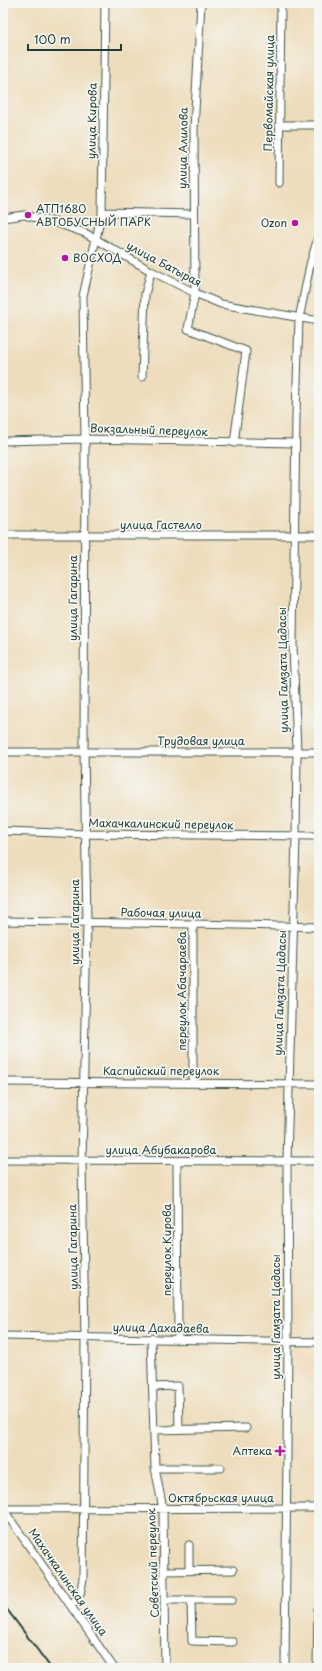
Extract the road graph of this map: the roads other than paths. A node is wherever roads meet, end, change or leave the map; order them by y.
1 (105, 3) edge
2 (201, 3) edge
3 (281, 3) edge
4 (279, 125) junction
5 (319, 125) edge
6 (279, 183) dead end
7 (102, 212) junction
8 (193, 214) junction
9 (3, 218) edge
10 (319, 234) edge
11 (96, 238) junction
12 (151, 271) junction
13 (195, 293) junction
14 (299, 319) junction
15 (319, 321) edge
16 (142, 378) dead end
17 (85, 439) junction
18 (3, 441) edge
19 (295, 443) junction
20 (234, 444) junction
21 (3, 535) edge
22 (293, 535) junction
23 (319, 535) edge
24 (84, 536) junction
25 (84, 751) junction
26 (3, 752) edge
27 (297, 752) junction
28 (319, 752) edge
29 (3, 830) edge
30 (85, 834) junction
31 (296, 836) junction
32 (319, 836) edge
33 (3, 921) edge
34 (87, 923) junction
35 (193, 924) junction
36 (294, 927) junction
37 (319, 928) edge
38 (3, 1082) edge
39 (84, 1082) junction
40 (192, 1082) junction
41 (288, 1083) junction
42 (319, 1084) edge
43 (3, 1160) edge
44 (177, 1161) junction
45 (286, 1161) junction
46 (319, 1161) edge
47 (82, 1162) junction
48 (3, 1336) edge
49 (85, 1338) junction
50 (151, 1338) junction
51 (178, 1339) junction
52 (288, 1342) junction
53 (319, 1342) edge
54 (153, 1387) junction
55 (246, 1428) dead end
56 (179, 1429) junction
57 (154, 1430) junction
58 (155, 1468) junction
59 (221, 1468) dead end
60 (319, 1508) edge
61 (3, 1509) edge
62 (83, 1509) junction
63 (163, 1509) junction
64 (287, 1509) junction
65 (189, 1545) dead end
66 (189, 1569) junction
67 (233, 1570) dead end
68 (165, 1571) junction
69 (165, 1600) junction
70 (232, 1600) dead end
71 (190, 1601) junction
72 (72, 1605) junction
73 (318, 1608) dead end
74 (233, 1642) dead end
75 (114, 1668) edge
76 (165, 1668) edge
77 (285, 1668) edge
78 (317, 1668) edge

1 - 7 street, улица Кирова
2 - 8 street, улица Алилова
3 - 4 street, Первомайская улица
4 - 5 street
4 - 6 street, Первомайская улица
7 - 8 street
7 - 11 street, улица Кирова
8 - 13 street, улица Алилова
9 - 11 street, улица Батырая
10 - 14 street, улица Гамзата Цадасы
11 - 12 street, улица Батырая
11 - 17 street, улица Гагарина
12 - 13 street, улица Батырая
12 - 16 street
13 - 14 street, улица Батырая
13 - 20 street, улица Алилова
14 - 15 street, улица Батырая
14 - 19 street, улица Гамзата Цадасы
17 - 18 street, Вокзальный переулок
17 - 20 street, Вокзальный переулок
17 - 24 street, улица Гагарина
19 - 20 street, Вокзальный переулок
19 - 22 street, улица Гамзата Цадасы
21 - 24 street, улица Гастелло
22 - 23 street, улица Гастелло
22 - 24 street, улица Гастелло
22 - 27 street, улица Гамзата Цадасы
24 - 25 street, улица Гагарина
25 - 26 street, Трудовая улица
25 - 27 street, Трудовая улица
25 - 30 street, улица Гагарина
27 - 28 street, Трудовая улица
27 - 31 street, улица Гамзата Цадасы
29 - 30 street, Махачкалинский переулок
30 - 31 street, Махачкалинский переулок
30 - 34 street, улица Гагарина
31 - 32 street, Махачкалинский переулок
31 - 36 street, улица Гамзата Цадасы
33 - 34 street, Рабочая улица
34 - 35 street, Рабочая улица
34 - 39 street, улица Гагарина
35 - 36 street, Рабочая улица
35 - 40 street, переулок Абачараева
36 - 37 street, Рабочая улица
36 - 41 street, улица Гамзата Цадасы
38 - 39 street, Каспийский переулок
39 - 40 street, Каспийский переулок
39 - 47 street, улица Гагарина
40 - 41 street, Каспийский переулок
41 - 42 street, Каспийский переулок
41 - 45 street, улица Гамзата Цадасы
43 - 47 street, улица Абубакарова
44 - 45 street, улица Абубакарова
44 - 47 street, улица Абубакарова
44 - 51 street, переулок Кирова
45 - 46 street, улица Абубакарова
45 - 52 street, улица Гамзата Цадасы
47 - 49 street, улица Гагарина
48 - 49 street, улица Дахадаева
49 - 50 street, улица Дахадаева
49 - 62 street, улица Гагарина
50 - 51 street, улица Дахадаева
50 - 54 street, Советский переулок
51 - 52 street, улица Дахадаева
52 - 53 street, улица Дахадаева
52 - 64 street, улица Гамзата Цадасы
54 - 56 street
54 - 57 street, Советский переулок
55 - 56 street
56 - 57 street
57 - 58 street, Советский переулок
58 - 59 street
58 - 63 street, Советский переулок
60 - 64 street, Октябрьская улица
61 - 62 street, Октябрьская улица
61 - 72 street, Махачкалинская улица
62 - 63 street, Октябрьская улица
62 - 72 street, улица Гагарина
63 - 64 street, Октябрьская улица
63 - 68 street, Советский переулок
64 - 77 street, улица Гамзата Цадасы
65 - 66 street
66 - 67 street
66 - 68 street
68 - 69 street, Советский переулок
69 - 71 street
69 - 76 street, Советский переулок
70 - 71 street
71 - 74 street
72 - 75 street, Махачкалинская улица
73 - 78 street

